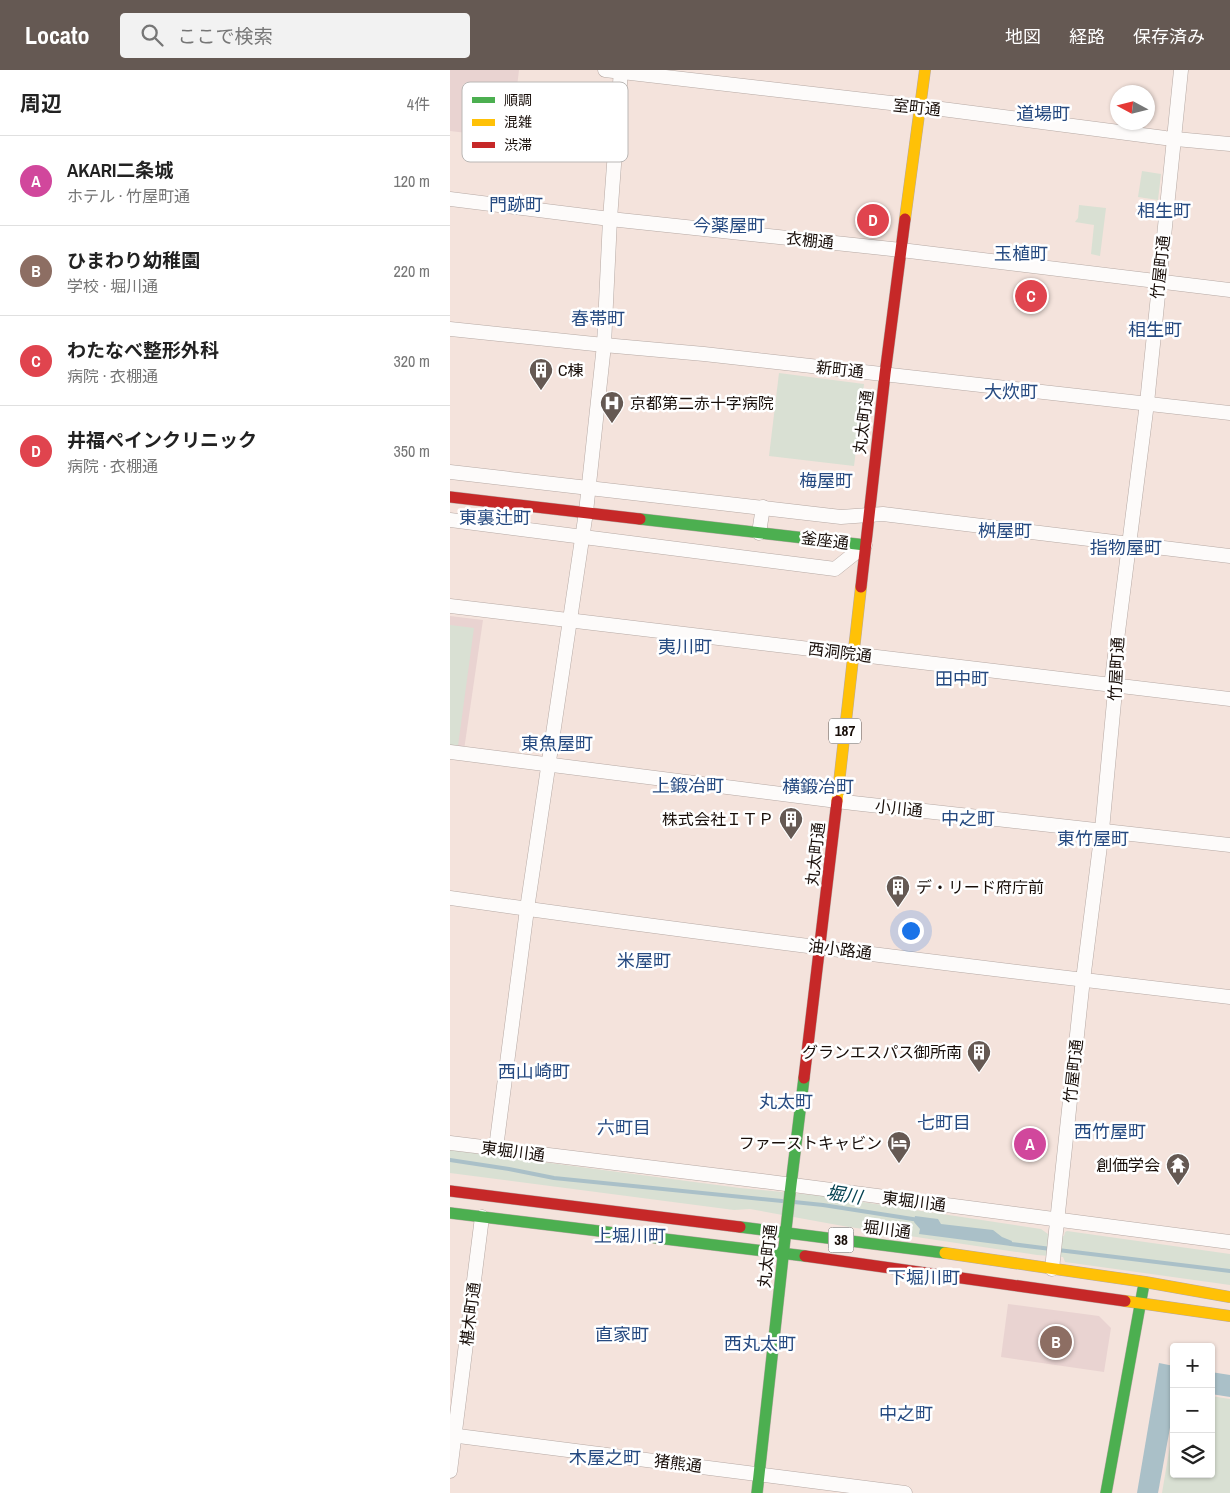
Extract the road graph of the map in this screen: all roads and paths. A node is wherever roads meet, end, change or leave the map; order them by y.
1 (604, 70) edge
2 (925, 70) edge
3 (1180, 70) edge
4 (621, 71) edge
5 (920, 107) junction
6 (1173, 138) junction
7 (1230, 144) edge
8 (614, 162) edge
9 (450, 200) edge
10 (610, 219) junction
11 (901, 250) junction
12 (1159, 282) junction
13 (1230, 290) edge
14 (450, 329) edge
15 (604, 345) junction
16 (885, 374) junction
17 (1147, 403) junction
18 (1230, 413) edge
19 (450, 472) edge
20 (588, 487) junction
21 (450, 497) edge
22 (763, 508) junction
23 (586, 512) junction
24 (868, 515) junction
25 (450, 520) edge
26 (759, 533) junction
27 (582, 537) junction
28 (1128, 544) junction
29 (865, 545) junction
30 (1230, 556) edge
31 (450, 606) edge
32 (569, 620) junction
33 (853, 654) junction
34 (1113, 684) junction
35 (1230, 699) edge
36 (450, 752) edge
37 (548, 766) junction
38 (837, 801) junction
39 (1102, 830) junction
40 (1230, 845) edge
41 (450, 898) edge
42 (527, 909) junction
43 (821, 947) junction
44 (1083, 980) junction
45 (1230, 997) edge
46 (450, 1143) edge
47 (496, 1148) junction
48 (791, 1189) junction
49 (450, 1191) edge
50 (450, 1213) edge
51 (482, 1217) junction
52 (1057, 1225) junction
53 (786, 1232) junction
54 (1230, 1242) edge
55 (784, 1253) junction
56 (1053, 1262) junction
57 (1144, 1282) junction
58 (1230, 1296) edge
59 (1141, 1302) junction
60 (1230, 1316) edge
61 (453, 1435) edge
62 (450, 1471) edge
63 (759, 1474) junction
64 (757, 1493) edge
65 (905, 1493) edge
66 (1106, 1493) edge

1 - 4 street, 室町通
2 - 5 main road, 丸太町通 / 187
3 - 6 street, 竹屋町通
4 - 5 street, 室町通
5 - 6 street, 室町通
5 - 11 main road, 丸太町通 / 187
6 - 7 street, 室町通
6 - 12 street, 竹屋町通
8 - 10 street
9 - 10 street, 衣棚通
10 - 11 street, 衣棚通
10 - 15 street
11 - 12 street, 衣棚通
11 - 16 main road, 丸太町通 / 187
12 - 13 street, 衣棚通
12 - 17 street, 竹屋町通
14 - 15 street, 新町通
15 - 16 street, 新町通
15 - 20 street
16 - 17 street, 新町通
16 - 24 main road, 丸太町通 / 187
17 - 18 street, 新町通
17 - 28 street, 竹屋町通
19 - 20 street, 釜座通
20 - 22 street, 釜座通
20 - 23 street
21 - 23 main road, 釜座通
22 - 24 street, 釜座通
22 - 26 street
23 - 26 main road, 釜座通
23 - 27 street
24 - 28 street, 釜座通
24 - 29 main road, 丸太町通 / 187
25 - 27 street, 釜座通
26 - 29 main road, 釜座通
27 - 29 street, 釜座通
27 - 32 street
28 - 30 street, 釜座通
28 - 34 street, 竹屋町通
29 - 33 main road, 丸太町通 / 187
31 - 32 street, 西洞院通
32 - 33 street, 西洞院通
32 - 37 street
33 - 34 street, 西洞院通
33 - 38 main road, 丸太町通 / 187
34 - 35 street, 西洞院通
34 - 39 street, 竹屋町通
36 - 37 street, 小川通
37 - 38 street, 小川通
37 - 42 street
38 - 39 street, 小川通
38 - 43 main road, 丸太町通 / 187
39 - 40 street, 小川通
39 - 44 street, 竹屋町通
41 - 42 street, 油小路通
42 - 43 street, 油小路通
42 - 47 street
43 - 44 street, 油小路通
43 - 48 main road, 丸太町通 / 187
44 - 45 street, 油小路通
44 - 52 street, 竹屋町通
46 - 47 street, 東堀川通
47 - 48 street, 東堀川通
48 - 52 street, 東堀川通
48 - 53 main road, 丸太町通 / 187
49 - 53 main road, 堀川通 / 38
50 - 51 main road, 38
51 - 55 main road, 38
51 - 61 street, 椹木町通
52 - 54 street, 東堀川通
52 - 56 street, 竹屋町通
53 - 55 main road, 丸太町通 / 187
53 - 56 main road, 堀川通 / 38
55 - 59 main road, 38
55 - 63 main road, 丸太町通 / 187
56 - 57 main road, 堀川通 / 38
57 - 58 main road, 堀川通 / 38
57 - 59 main road
59 - 60 main road, 38
59 - 66 main road
61 - 62 street, 椹木町通
61 - 63 street, 猪熊通
63 - 64 main road, 丸太町通 / 187
63 - 65 street, 猪熊通

